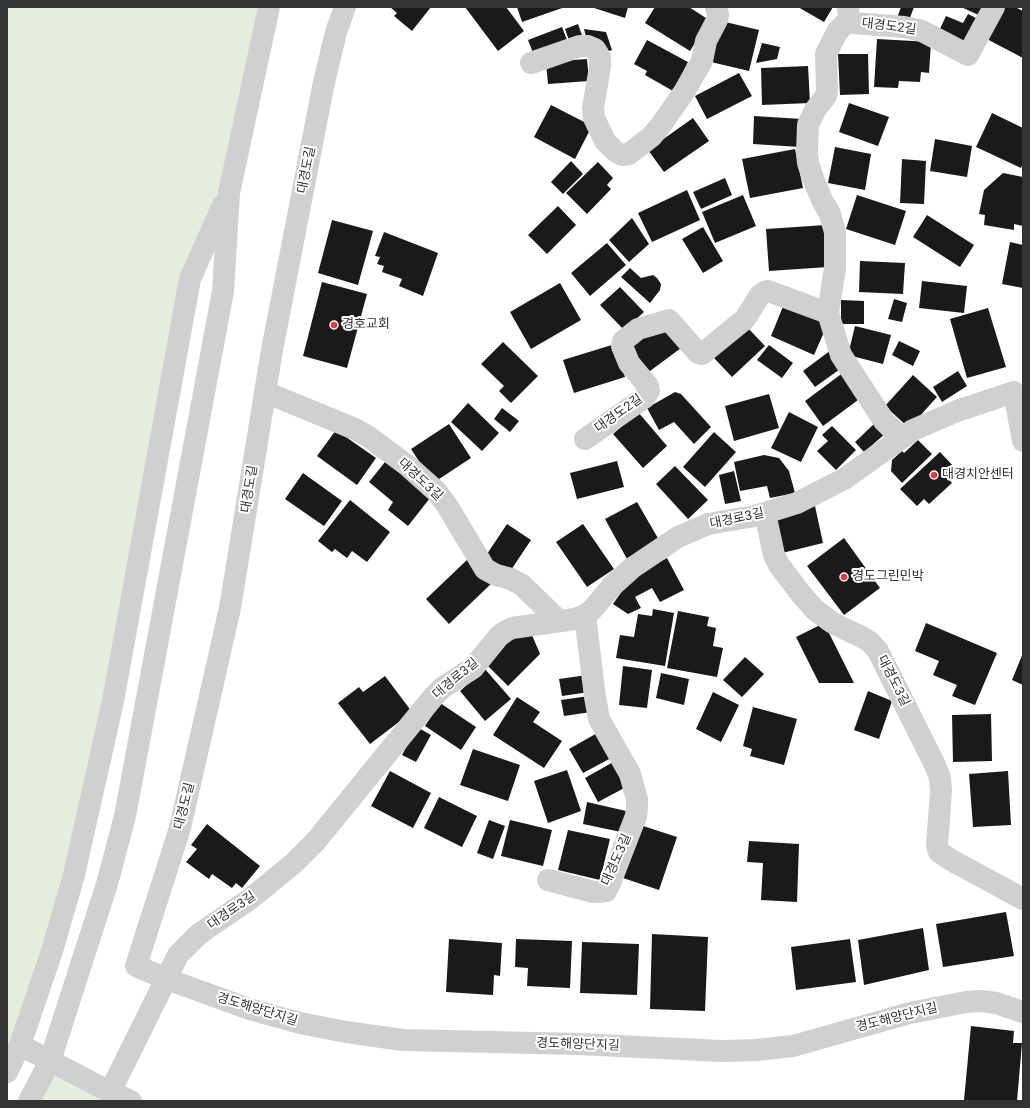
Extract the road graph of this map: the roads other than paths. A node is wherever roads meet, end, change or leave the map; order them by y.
1 (268, 7) edge
2 (345, 7) edge
3 (716, 7) edge
4 (994, 7) edge
5 (848, 13) edge
6 (531, 62) dead end
7 (229, 193) junction
8 (828, 314) junction
9 (1018, 387) edge
10 (266, 392) junction
11 (901, 438) junction
12 (585, 439) dead end
13 (1023, 441) edge
14 (765, 513) junction
15 (585, 615) junction
16 (559, 621) junction
17 (548, 880) dead end
18 (1023, 899) edge
19 (136, 966) joint
20 (167, 979) junction
21 (1023, 1012) edge
22 (20, 1045) junction
23 (50, 1061) junction
24 (7, 1072) edge
25 (110, 1092) junction
26 (30, 1101) edge
27 (130, 1101) edge

1 - 7 street
2 - 10 street, 대경도길
3 - 6 street
4 - 5 street, 대경도2길
5 - 8 street, 대경도2길
7 - 22 street
7 - 23 street
8 - 11 street, 대경도2길
8 - 12 street, 대경도2길
9 - 11 street, 대경로3길
9 - 13 street
10 - 16 street, 대경도3길
10 - 19 street, 대경도길
11 - 14 street, 대경로3길
14 - 15 street, 대경로3길
14 - 18 street, 대경도3길
15 - 16 street, 대경로3길
15 - 17 street, 대경도3길
16 - 20 street, 대경로3길
19 - 20 street, 경도해양단지길
20 - 21 street, 경도해양단지길
20 - 25 street, 대경로3길
22 - 23 street
22 - 24 street
23 - 25 street
23 - 26 street
25 - 27 street

